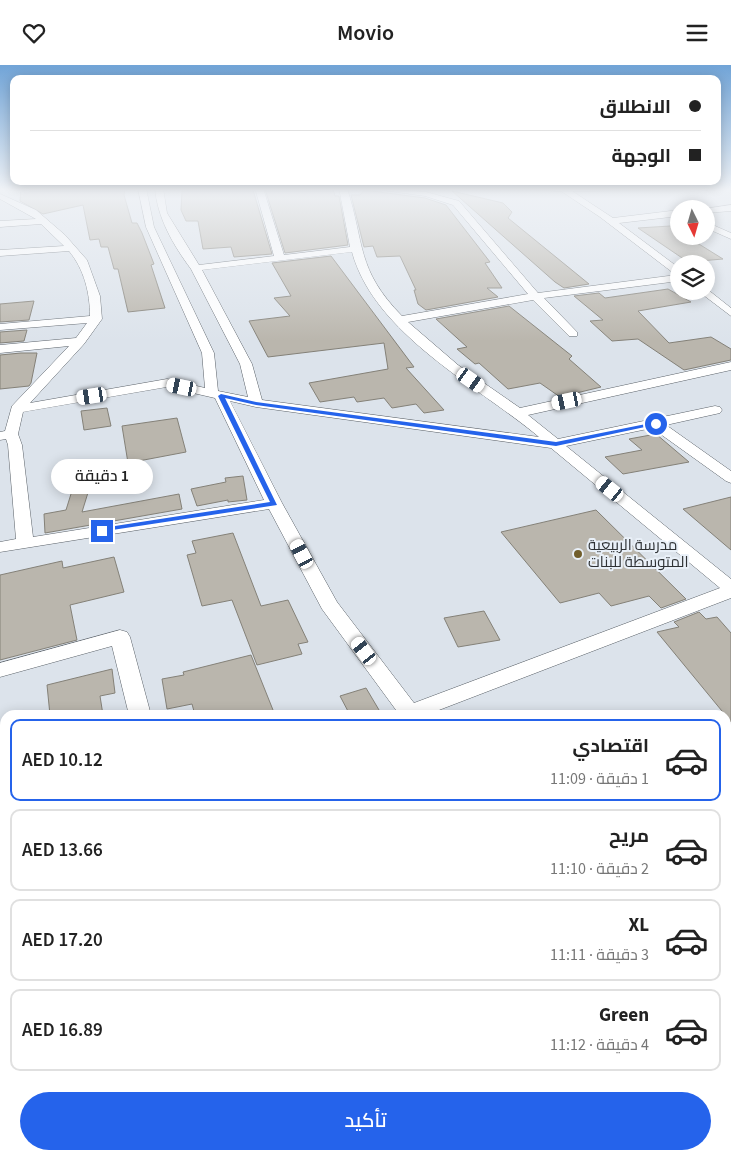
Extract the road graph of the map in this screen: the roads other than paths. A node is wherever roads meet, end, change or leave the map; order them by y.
1 (62, 239) edge
2 (156, 239) edge
3 (177, 239) edge
4 (274, 239) edge
5 (353, 239) edge
6 (485, 239) edge
7 (634, 239) edge
8 (72, 248) junction
9 (355, 249) junction
10 (0, 253) edge
11 (280, 258) junction
12 (670, 266) edge
13 (196, 268) junction
14 (670, 279) edge
15 (536, 296) junction
16 (714, 300) edge
17 (731, 313) edge
18 (96, 319) junction
19 (400, 320) junction
20 (0, 327) edge
21 (573, 334) dead end
22 (80, 341) junction
23 (0, 349) edge
24 (731, 366) edge
25 (216, 394) junction
26 (256, 403) junction
27 (17, 409) junction
28 (715, 410) dead end
29 (518, 413) junction
30 (656, 424) junction
31 (6, 435) edge
32 (556, 444) junction
33 (731, 478) edge
34 (274, 503) junction
35 (25, 543) junction
36 (0, 547) edge
37 (731, 590) edge
38 (0, 670) edge
39 (139, 710) edge
40 (404, 710) edge
41 (417, 710) edge

1 - 8 street
2 - 25 street
3 - 13 street
4 - 11 street
5 - 9 street
6 - 15 street
7 - 12 street
8 - 10 street
8 - 18 street
9 - 11 street
9 - 19 street
11 - 13 street
13 - 26 street
14 - 15 street
15 - 19 street
15 - 21 street
16 - 17 street
18 - 20 street
18 - 22 street
19 - 29 street
22 - 23 street
22 - 27 street
24 - 29 street
25 - 26 street
25 - 27 street
25 - 34 street
26 - 32 street
27 - 31 street
28 - 30 street
29 - 32 street
30 - 32 street
30 - 33 street
31 - 35 street
32 - 37 street
34 - 35 street
34 - 40 street
35 - 36 street
37 - 41 street
38 - 39 street

